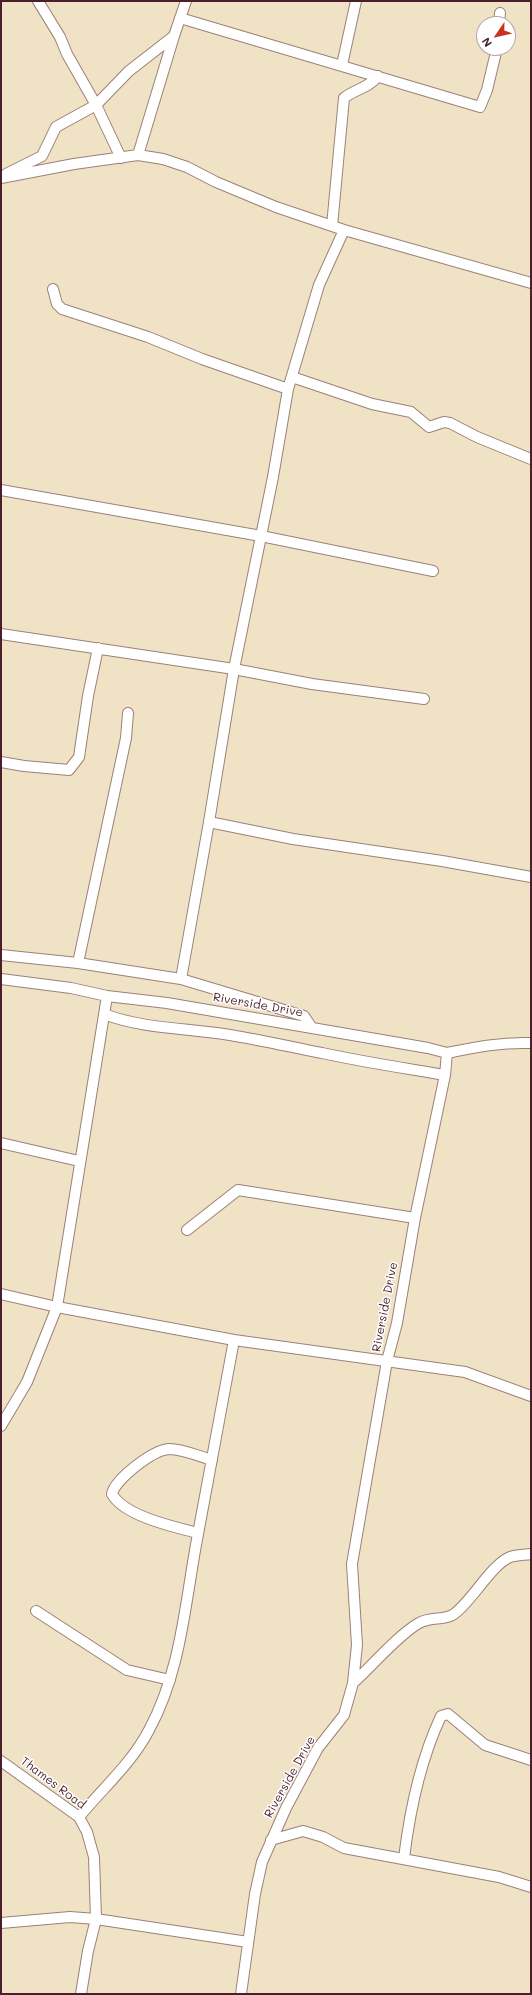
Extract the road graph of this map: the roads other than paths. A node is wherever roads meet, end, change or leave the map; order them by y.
1 (38, 1) edge
2 (186, 1) edge
3 (356, 1) edge
4 (180, 18) junction
5 (174, 36) junction
6 (495, 56) edge
7 (342, 65) junction
8 (378, 76) junction
9 (96, 105) junction
10 (138, 155) junction
11 (121, 158) junction
12 (1, 177) edge
13 (332, 226) junction
14 (344, 230) junction
15 (531, 283) edge
16 (53, 289) dead end
17 (292, 377) junction
18 (288, 389) junction
19 (531, 459) edge
20 (1, 490) edge
21 (261, 536) junction
22 (433, 571) dead end
23 (1, 634) edge
24 (98, 648) junction
25 (234, 669) junction
26 (424, 699) dead end
27 (128, 713) dead end
28 (1, 762) edge
29 (209, 822) junction
30 (531, 878) edge
31 (1, 955) edge
32 (78, 963) junction
33 (1, 979) edge
34 (181, 979) junction
35 (107, 996) junction
36 (104, 1014) junction
37 (312, 1028) junction
38 (531, 1043) edge
39 (447, 1053) junction
40 (445, 1075) junction
41 (1, 1143) edge
42 (80, 1161) junction
43 (415, 1218) junction
44 (187, 1230) dead end
45 (1, 1294) edge
46 (57, 1307) junction
47 (234, 1340) junction
48 (387, 1362) junction
49 (531, 1396) edge
50 (1, 1426) edge
51 (212, 1460) junction
52 (198, 1533) junction
53 (531, 1554) edge
54 (36, 1611) dead end
55 (170, 1680) junction
56 (353, 1683) junction
57 (531, 1760) edge
58 (1, 1761) edge
59 (79, 1817) junction
60 (271, 1840) junction
61 (404, 1858) junction
62 (531, 1887) edge
63 (96, 1919) junction
64 (1, 1923) edge
65 (248, 1942) junction
66 (81, 1994) edge
67 (241, 1994) edge

1 - 9 street
2 - 4 street
3 - 7 street
4 - 5 street
4 - 7 street
5 - 9 street
5 - 10 street
6 - 8 street
7 - 8 street
8 - 13 street
9 - 11 street
9 - 12 street
10 - 11 street
10 - 13 street
11 - 12 street
13 - 14 street
14 - 15 street
14 - 17 street
16 - 18 street
17 - 18 street
17 - 19 street
18 - 21 street
20 - 21 street
21 - 22 street
21 - 25 street
23 - 24 street
24 - 25 street
24 - 28 street
25 - 26 street
25 - 29 street
27 - 32 street
29 - 30 street
29 - 34 street
31 - 32 street
32 - 34 street
33 - 35 street, Riverside Drive
34 - 37 street
35 - 36 street
35 - 37 street, Riverside Drive
36 - 40 street
36 - 42 street
37 - 39 street, Riverside Drive
38 - 39 street
39 - 40 street, Riverside Drive
40 - 43 street, Riverside Drive
41 - 42 street
42 - 46 street
43 - 44 street
43 - 48 street, Riverside Drive
45 - 46 street
46 - 47 street
46 - 50 street
47 - 48 street
47 - 51 street
48 - 49 street
48 - 56 street, Riverside Drive
51 - 52 street
51 - 52 street
52 - 55 street
53 - 56 street
54 - 55 street
55 - 59 street
56 - 60 street, Riverside Drive
57 - 61 street
58 - 59 street, Thames Road
59 - 63 street, Thames Road
60 - 61 street
60 - 65 street, Riverside Drive
61 - 62 street
63 - 64 street
63 - 65 street
63 - 66 street, Thames Road
65 - 67 street, Riverside Drive

